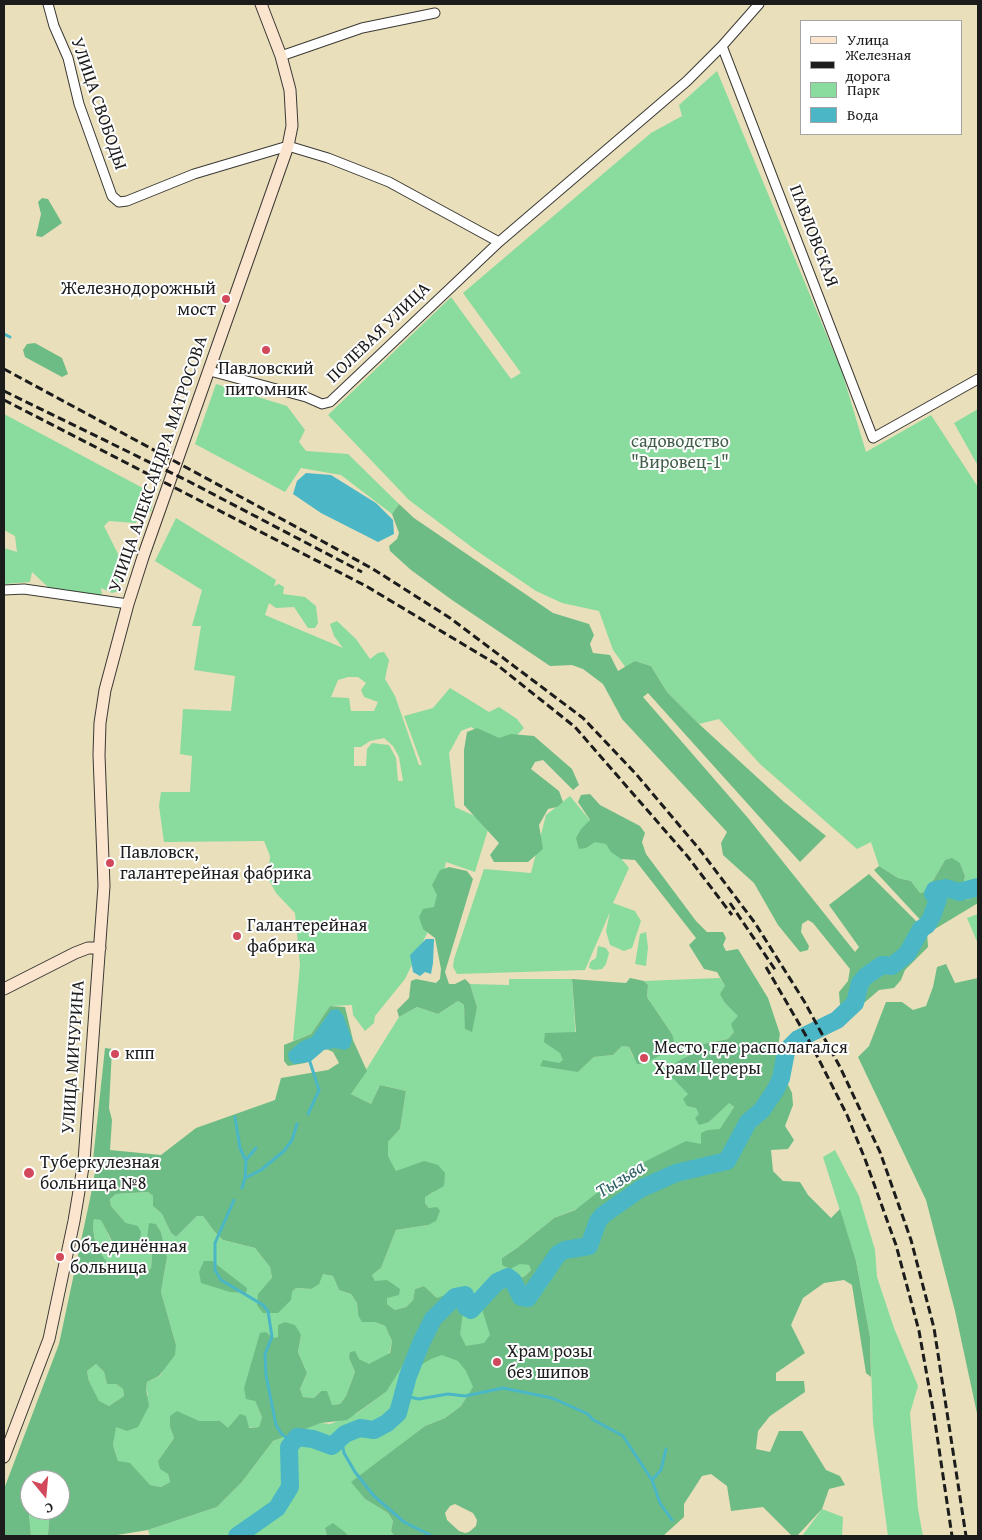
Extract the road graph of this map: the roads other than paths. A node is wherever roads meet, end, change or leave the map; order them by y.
1 (261, 4) edge
2 (759, 4) edge
3 (47, 5) edge
4 (435, 13) dead end
5 (722, 46) junction
6 (281, 56) junction
7 (288, 146) junction
8 (499, 242) junction
9 (210, 371) junction
10 (978, 379) edge
11 (4, 590) edge
12 (128, 604) junction
13 (100, 948) junction
14 (4, 989) edge
15 (4, 1457) edge

1 - 6 main road, УЛИЦА АЛЕКСАНДРА МАТРОСОВА
2 - 5 street, ПОЛЕВАЯ УЛИЦА
3 - 7 street, УЛИЦА СВОБОДЫ
4 - 6 street
5 - 8 street, ПОЛЕВАЯ УЛИЦА
5 - 10 street, ПАВЛОВСКАЯ
6 - 7 main road, УЛИЦА АЛЕКСАНДРА МАТРОСОВА
7 - 8 street
7 - 9 main road, УЛИЦА АЛЕКСАНДРА МАТРОСОВА
8 - 9 street, ПОЛЕВАЯ УЛИЦА
9 - 12 main road, УЛИЦА АЛЕКСАНДРА МАТРОСОВА
11 - 12 street
12 - 13 main road, УЛИЦА АЛЕКСАНДРА МАТРОСОВА
13 - 14 main road
13 - 15 main road, УЛИЦА МИЧУРИНА

